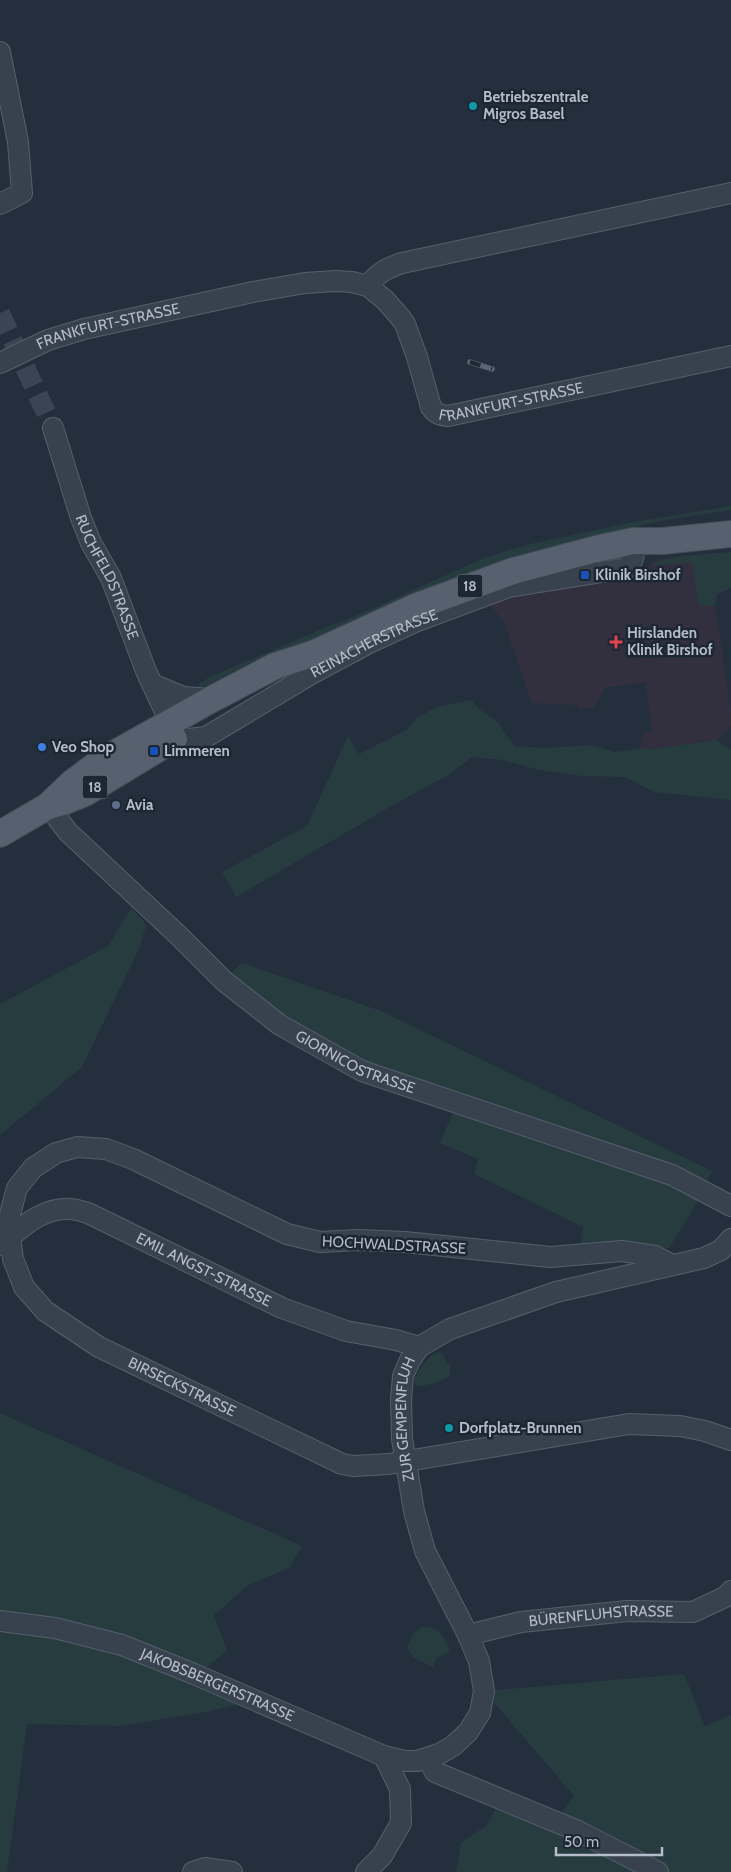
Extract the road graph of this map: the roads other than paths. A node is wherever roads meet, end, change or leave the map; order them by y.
1 (0, 52) edge
2 (731, 193) edge
3 (0, 204) edge
4 (368, 286) junction
5 (731, 356) edge
6 (0, 363) edge
7 (53, 428) tunnel mouth
8 (731, 519) edge
9 (731, 534) edge
10 (633, 541) junction
11 (315, 652) junction
12 (152, 684) junction
13 (212, 700) junction
14 (174, 730) junction
15 (48, 806) junction
16 (0, 834) edge
17 (731, 1206) edge
18 (731, 1239) edge
19 (5, 1243) edge
20 (672, 1265) junction
21 (419, 1347) junction
22 (731, 1440) edge
23 (404, 1462) junction
24 (731, 1591) edge
25 (0, 1621) edge
26 (468, 1635) junction
27 (384, 1756) junction
28 (428, 1758) junction
29 (192, 1872) edge
30 (232, 1872) edge
31 (366, 1872) edge
32 (658, 1872) edge

1 - 3 street
2 - 4 street
4 - 5 street, FRANKFURT-STRASSE
4 - 6 street, FRANKFURT-STRASSE
7 - 12 street, RUCHFELDSTRASSE
8 - 10 main road, REINACHERSTRASSE / 18
9 - 10 main road, REINACHERSTRASSE / 18
10 - 11 main road, REINACHERSTRASSE / 18
10 - 14 street, REINACHERSTRASSE
11 - 13 main road, REINACHERSTRASSE
11 - 14 main road, REINACHERSTRASSE / 18
12 - 13 street
12 - 14 street, RUCHFELDSTRASSE
13 - 14 main road, REINACHERSTRASSE
14 - 15 main road, REINACHERSTRASSE / 18
15 - 16 main road, REINACHERSTRASSE / 18
15 - 17 street, GIORNICOSTRASSE
18 - 20 street, ZUR GEMPENFLUH
19 - 20 street, HOCHWALDSTRASSE
19 - 21 street, EMIL ANGST-STRASSE
19 - 23 street, BIRSECKSTRASSE
20 - 21 street, ZUR GEMPENFLUH
21 - 23 street, ZUR GEMPENFLUH
22 - 23 street, BIRSECKSTRASSE
23 - 26 street, ZUR GEMPENFLUH
24 - 26 street, BÜRENFLUHSTRASSE
25 - 27 street, JAKOBSBERGERSTRASSE
26 - 28 street, ZUR GEMPENFLUH
27 - 28 street, JAKOBSBERGERSTRASSE
27 - 31 street
28 - 32 street
29 - 30 street

